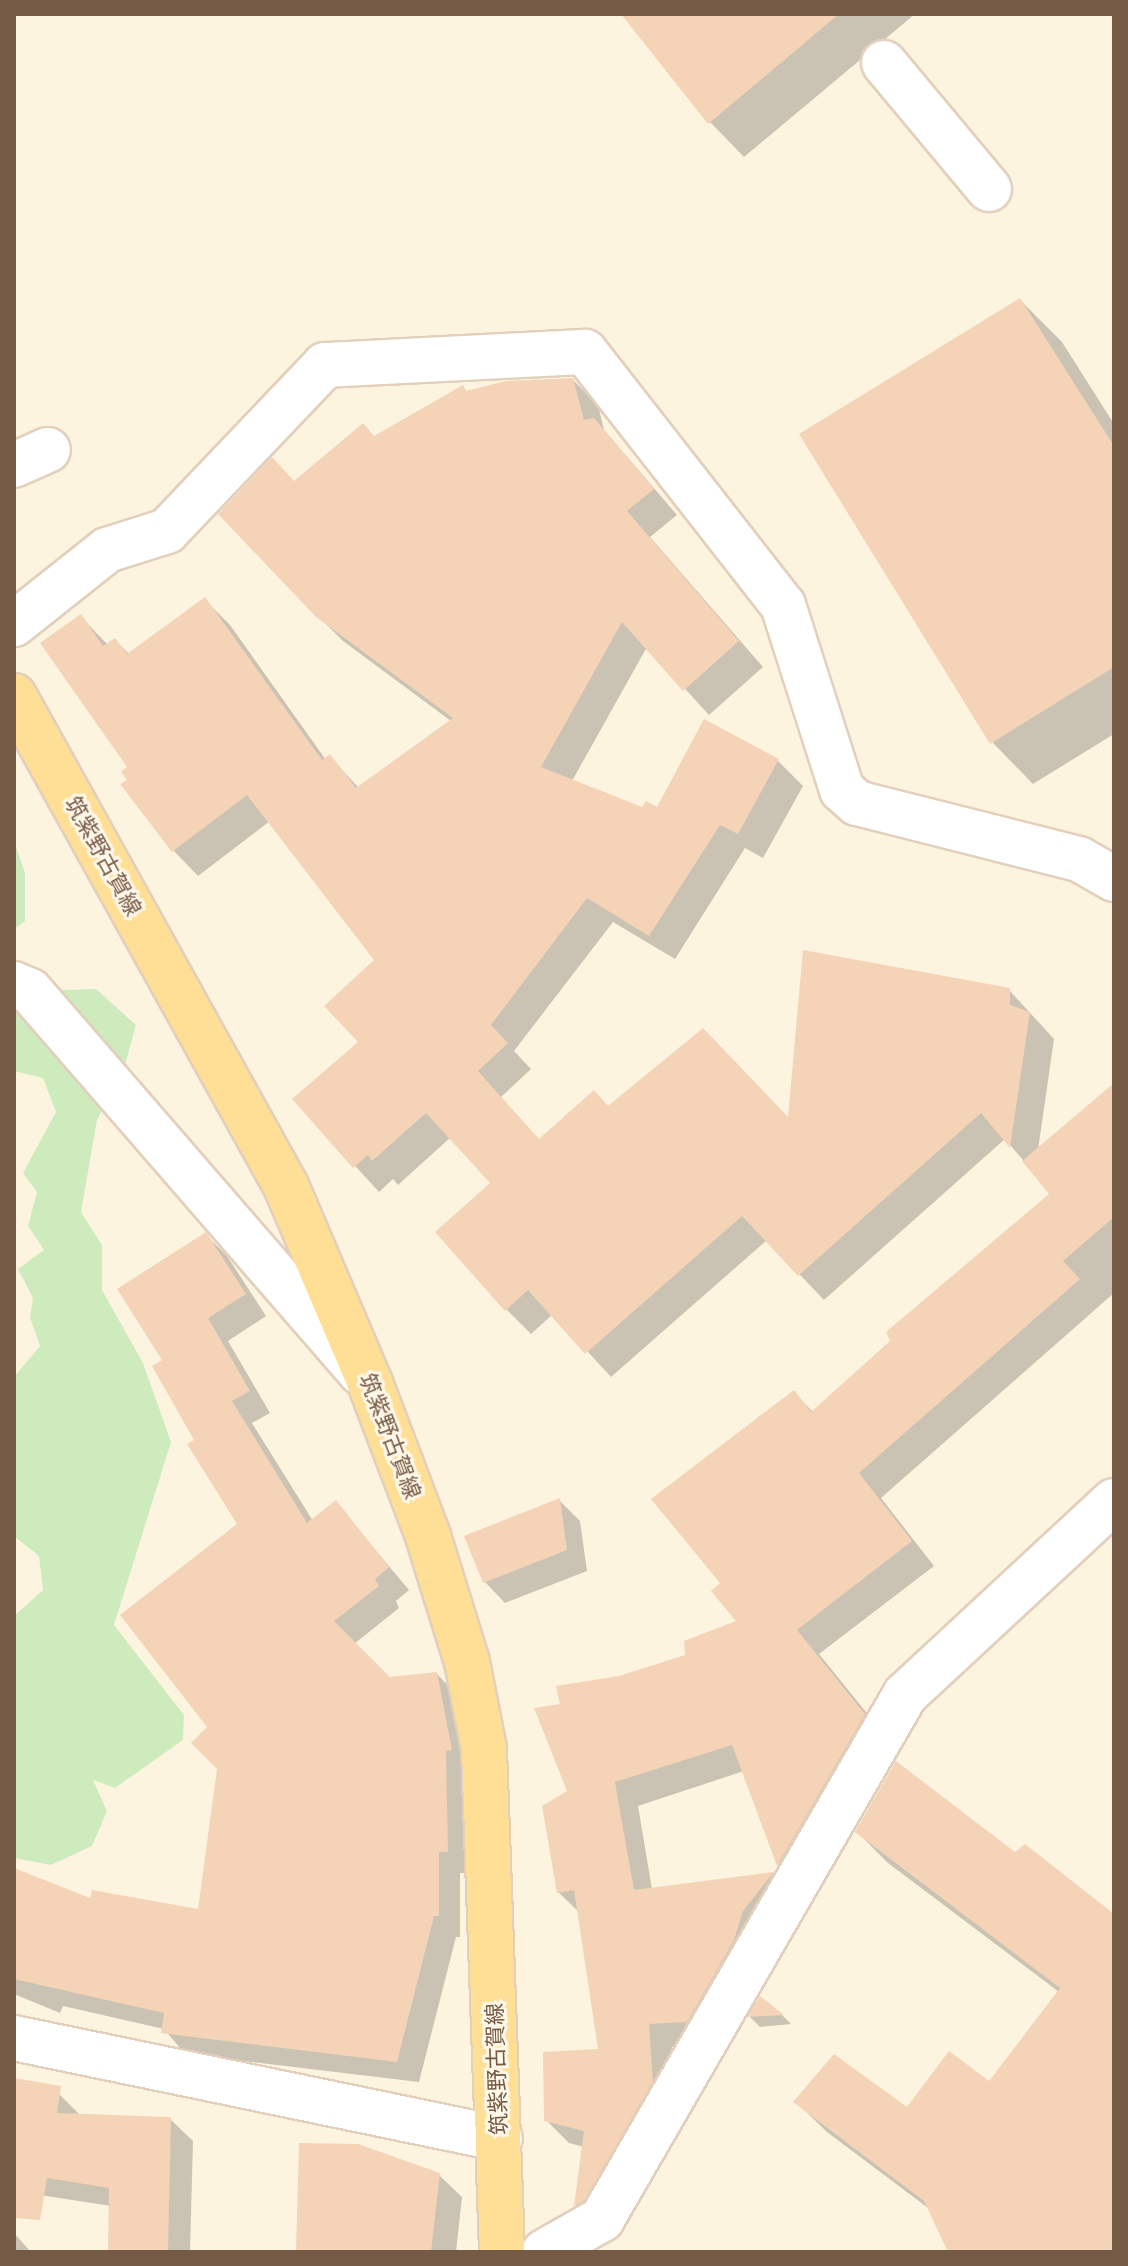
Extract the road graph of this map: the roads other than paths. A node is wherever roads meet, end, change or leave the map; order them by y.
1 (884, 63) dead end
2 (989, 189) dead end
3 (14, 624) edge
4 (14, 696) edge
5 (1114, 879) edge
6 (14, 984) edge
7 (370, 1383) junction
8 (1114, 1501) edge
9 (14, 2038) edge
10 (500, 2139) junction
11 (502, 2252) edge
12 (544, 2252) edge

1 - 2 street
3 - 5 street
4 - 7 main road, 筑紫野古賀線
6 - 7 street
7 - 10 main road, 筑紫野古賀線
8 - 12 street
9 - 10 street
10 - 11 main road, 筑紫野古賀線

